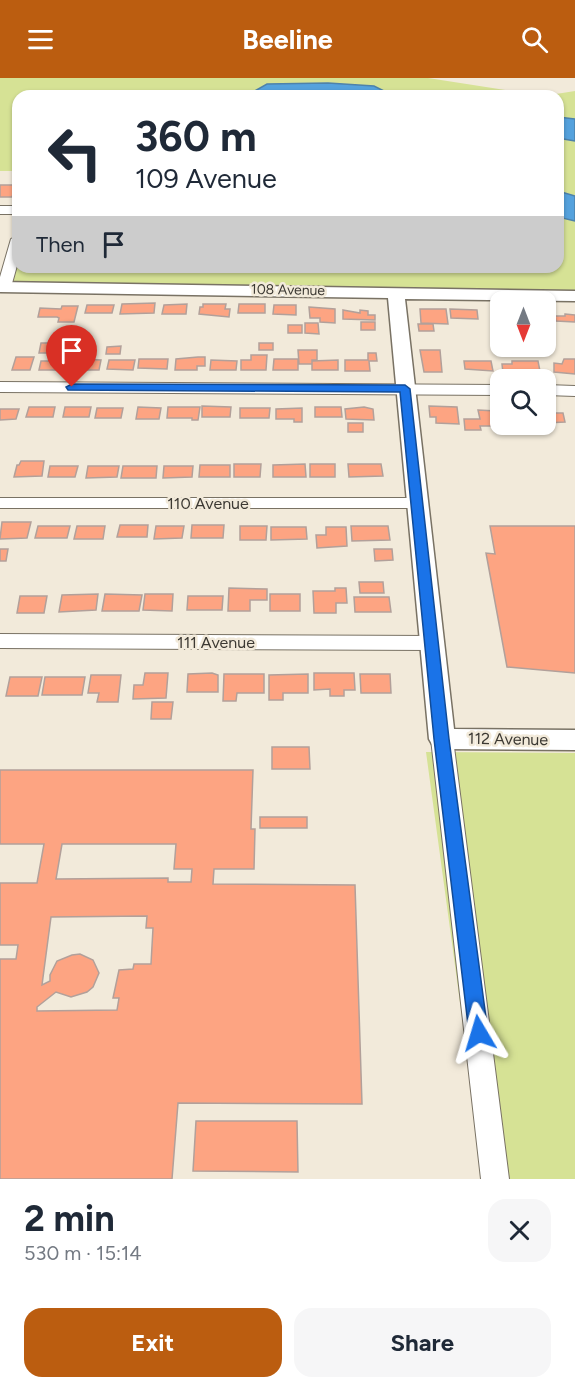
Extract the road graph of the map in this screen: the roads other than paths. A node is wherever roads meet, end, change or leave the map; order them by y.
1 (12, 257) edge
2 (1, 291) edge
3 (396, 292) junction
4 (575, 296) edge
5 (0, 387) edge
6 (405, 389) junction
7 (490, 390) edge
8 (556, 390) edge
9 (575, 391) edge
10 (0, 503) edge
11 (417, 503) junction
12 (0, 641) edge
13 (432, 643) junction
14 (442, 739) junction
15 (575, 740) edge
16 (495, 1179) edge

1 - 2 street
2 - 3 street, 108 Avenue
3 - 4 street, 108 Avenue
3 - 6 street
5 - 6 street
6 - 7 street
6 - 11 street
8 - 9 street
10 - 11 street, 110 Avenue
11 - 13 street
12 - 13 street, 111 Avenue
13 - 14 street
14 - 15 street, 112 Avenue
14 - 16 street

